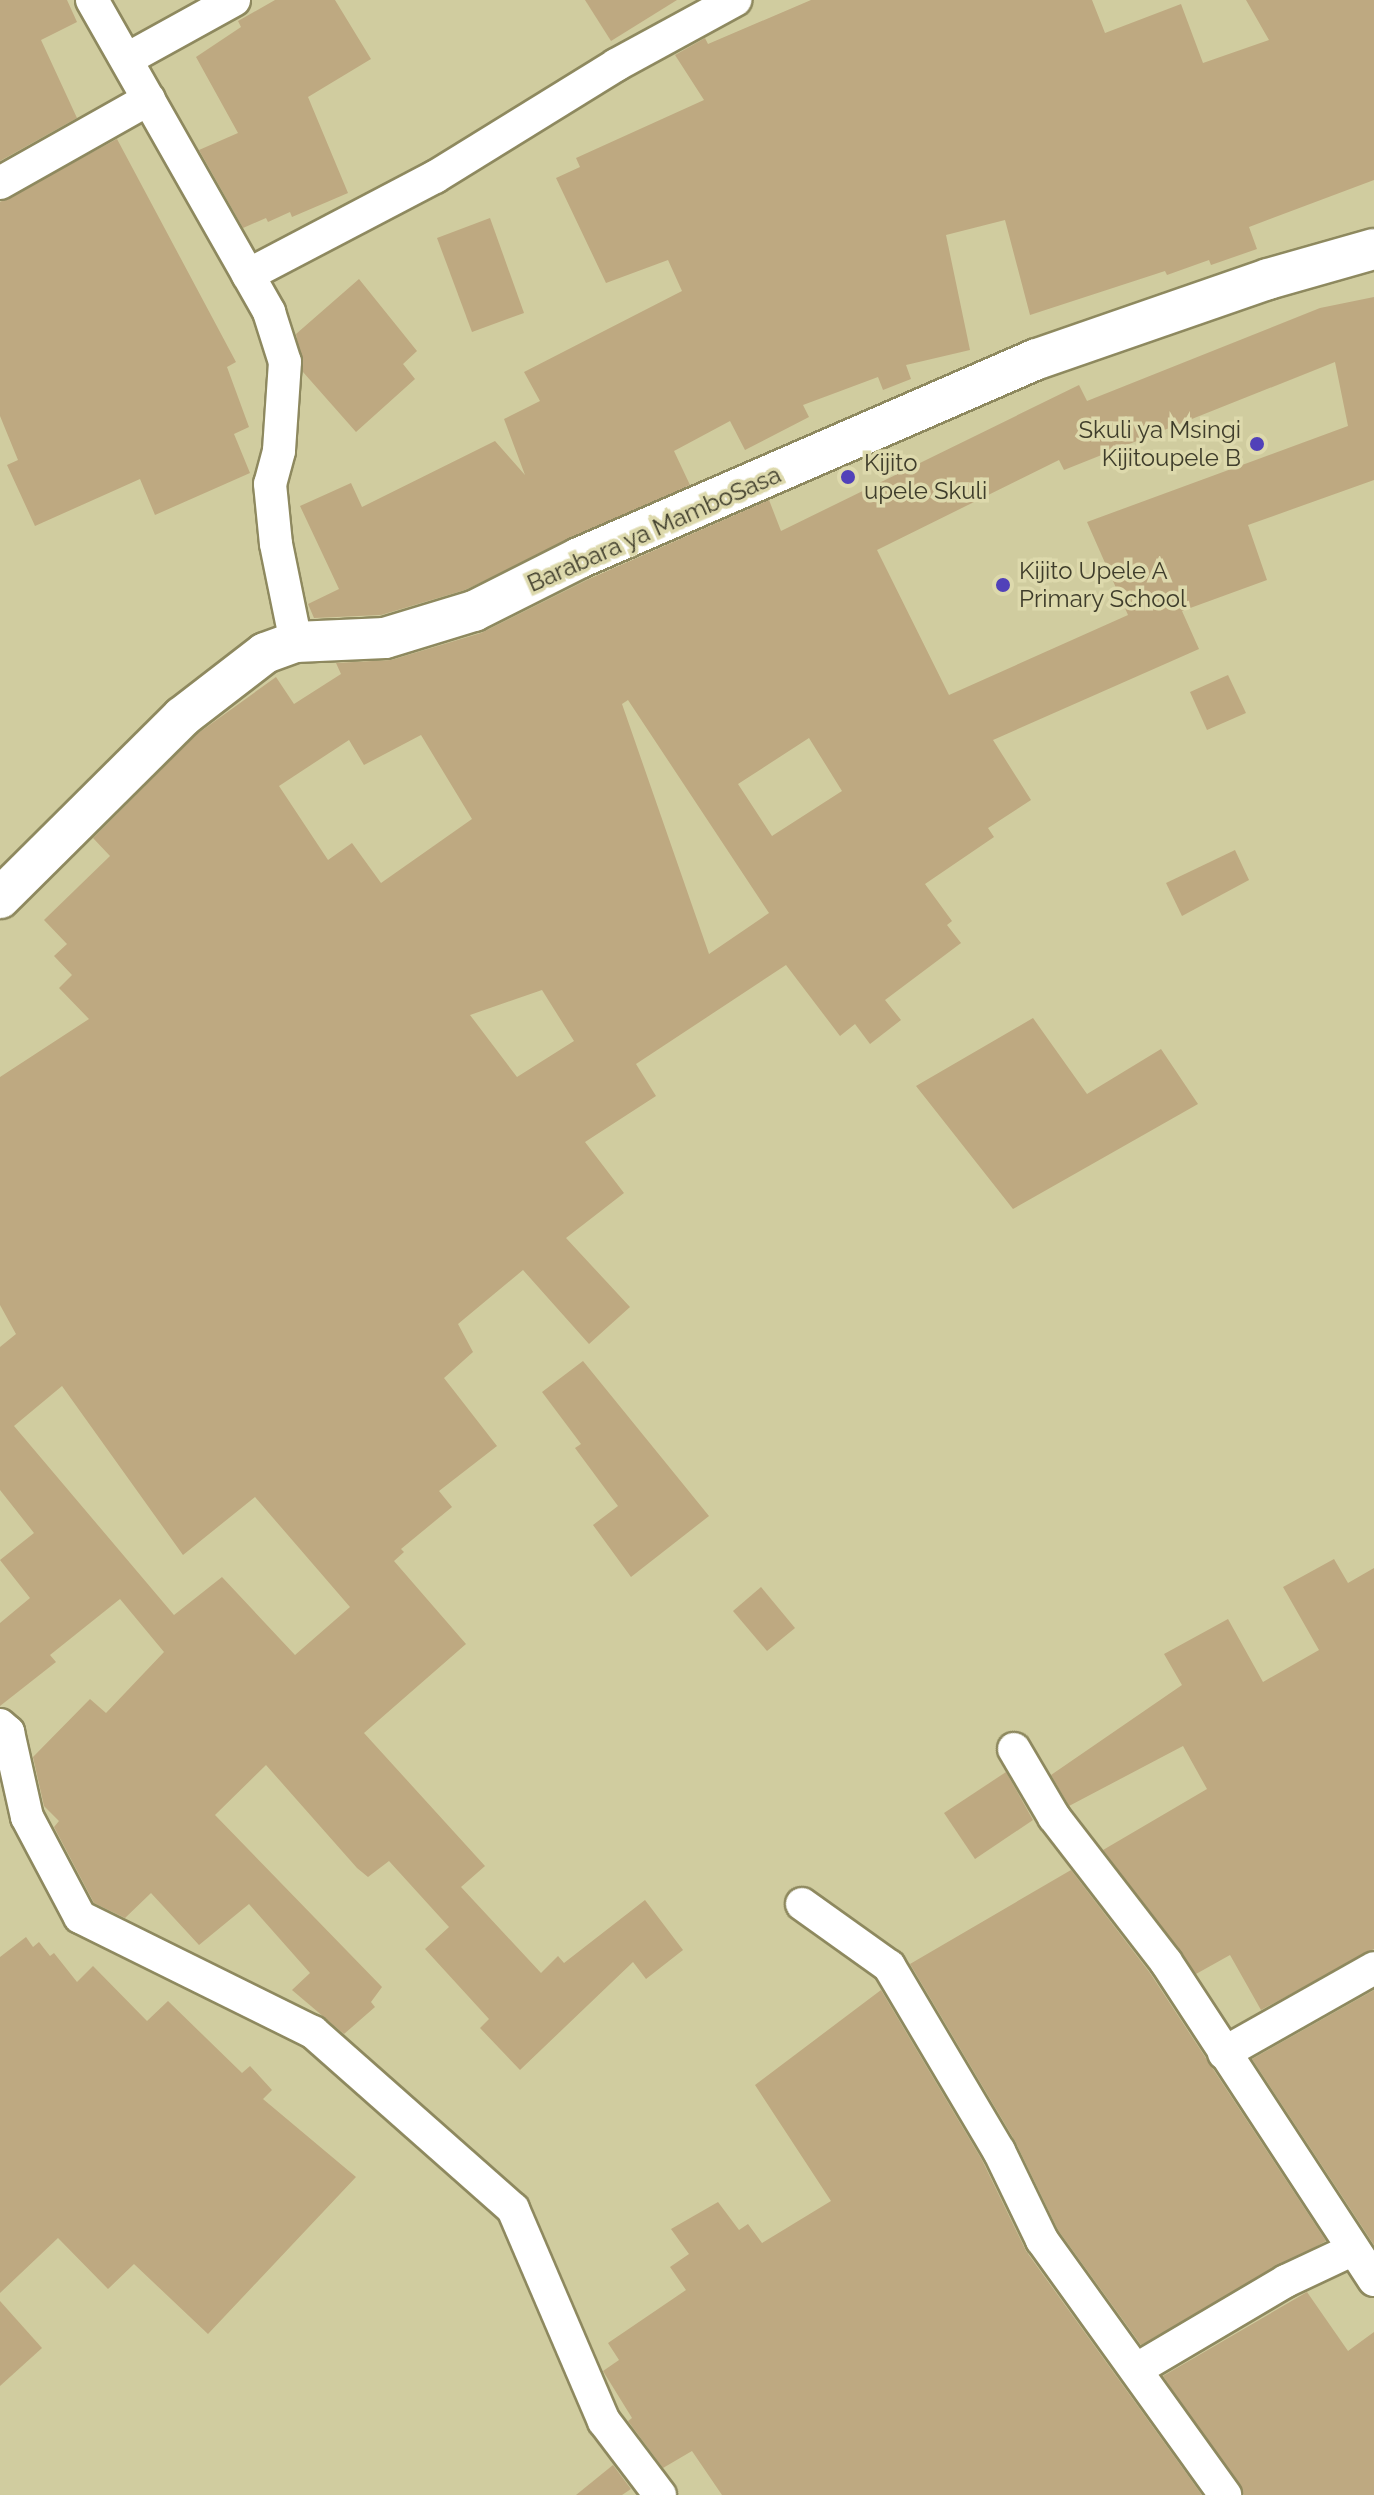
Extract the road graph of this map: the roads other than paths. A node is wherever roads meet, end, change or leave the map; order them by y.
1 (92, 0) edge
2 (234, 0) edge
3 (735, 0) edge
4 (129, 58) junction
5 (149, 99) junction
6 (0, 183) edge
7 (1374, 249) edge
8 (248, 275) junction
9 (296, 642) junction
10 (0, 898) edge
11 (0, 1725) edge
12 (1014, 1749) dead end
13 (802, 1904) dead end
14 (1374, 1968) edge
15 (1224, 2053) junction
16 (1352, 2250) junction
17 (1374, 2280) edge
18 (1137, 2369) junction
19 (660, 2495) edge
20 (1225, 2495) edge

1 - 4 street
2 - 4 street
3 - 8 street
4 - 5 street
5 - 6 street
5 - 8 street
7 - 9 street, Barabara ya MamboSasa
8 - 9 street
9 - 10 street, Barabara ya MamboSasa
11 - 19 street
12 - 15 street
13 - 18 street
14 - 15 street
15 - 16 street
16 - 17 street
16 - 18 street
18 - 20 street

